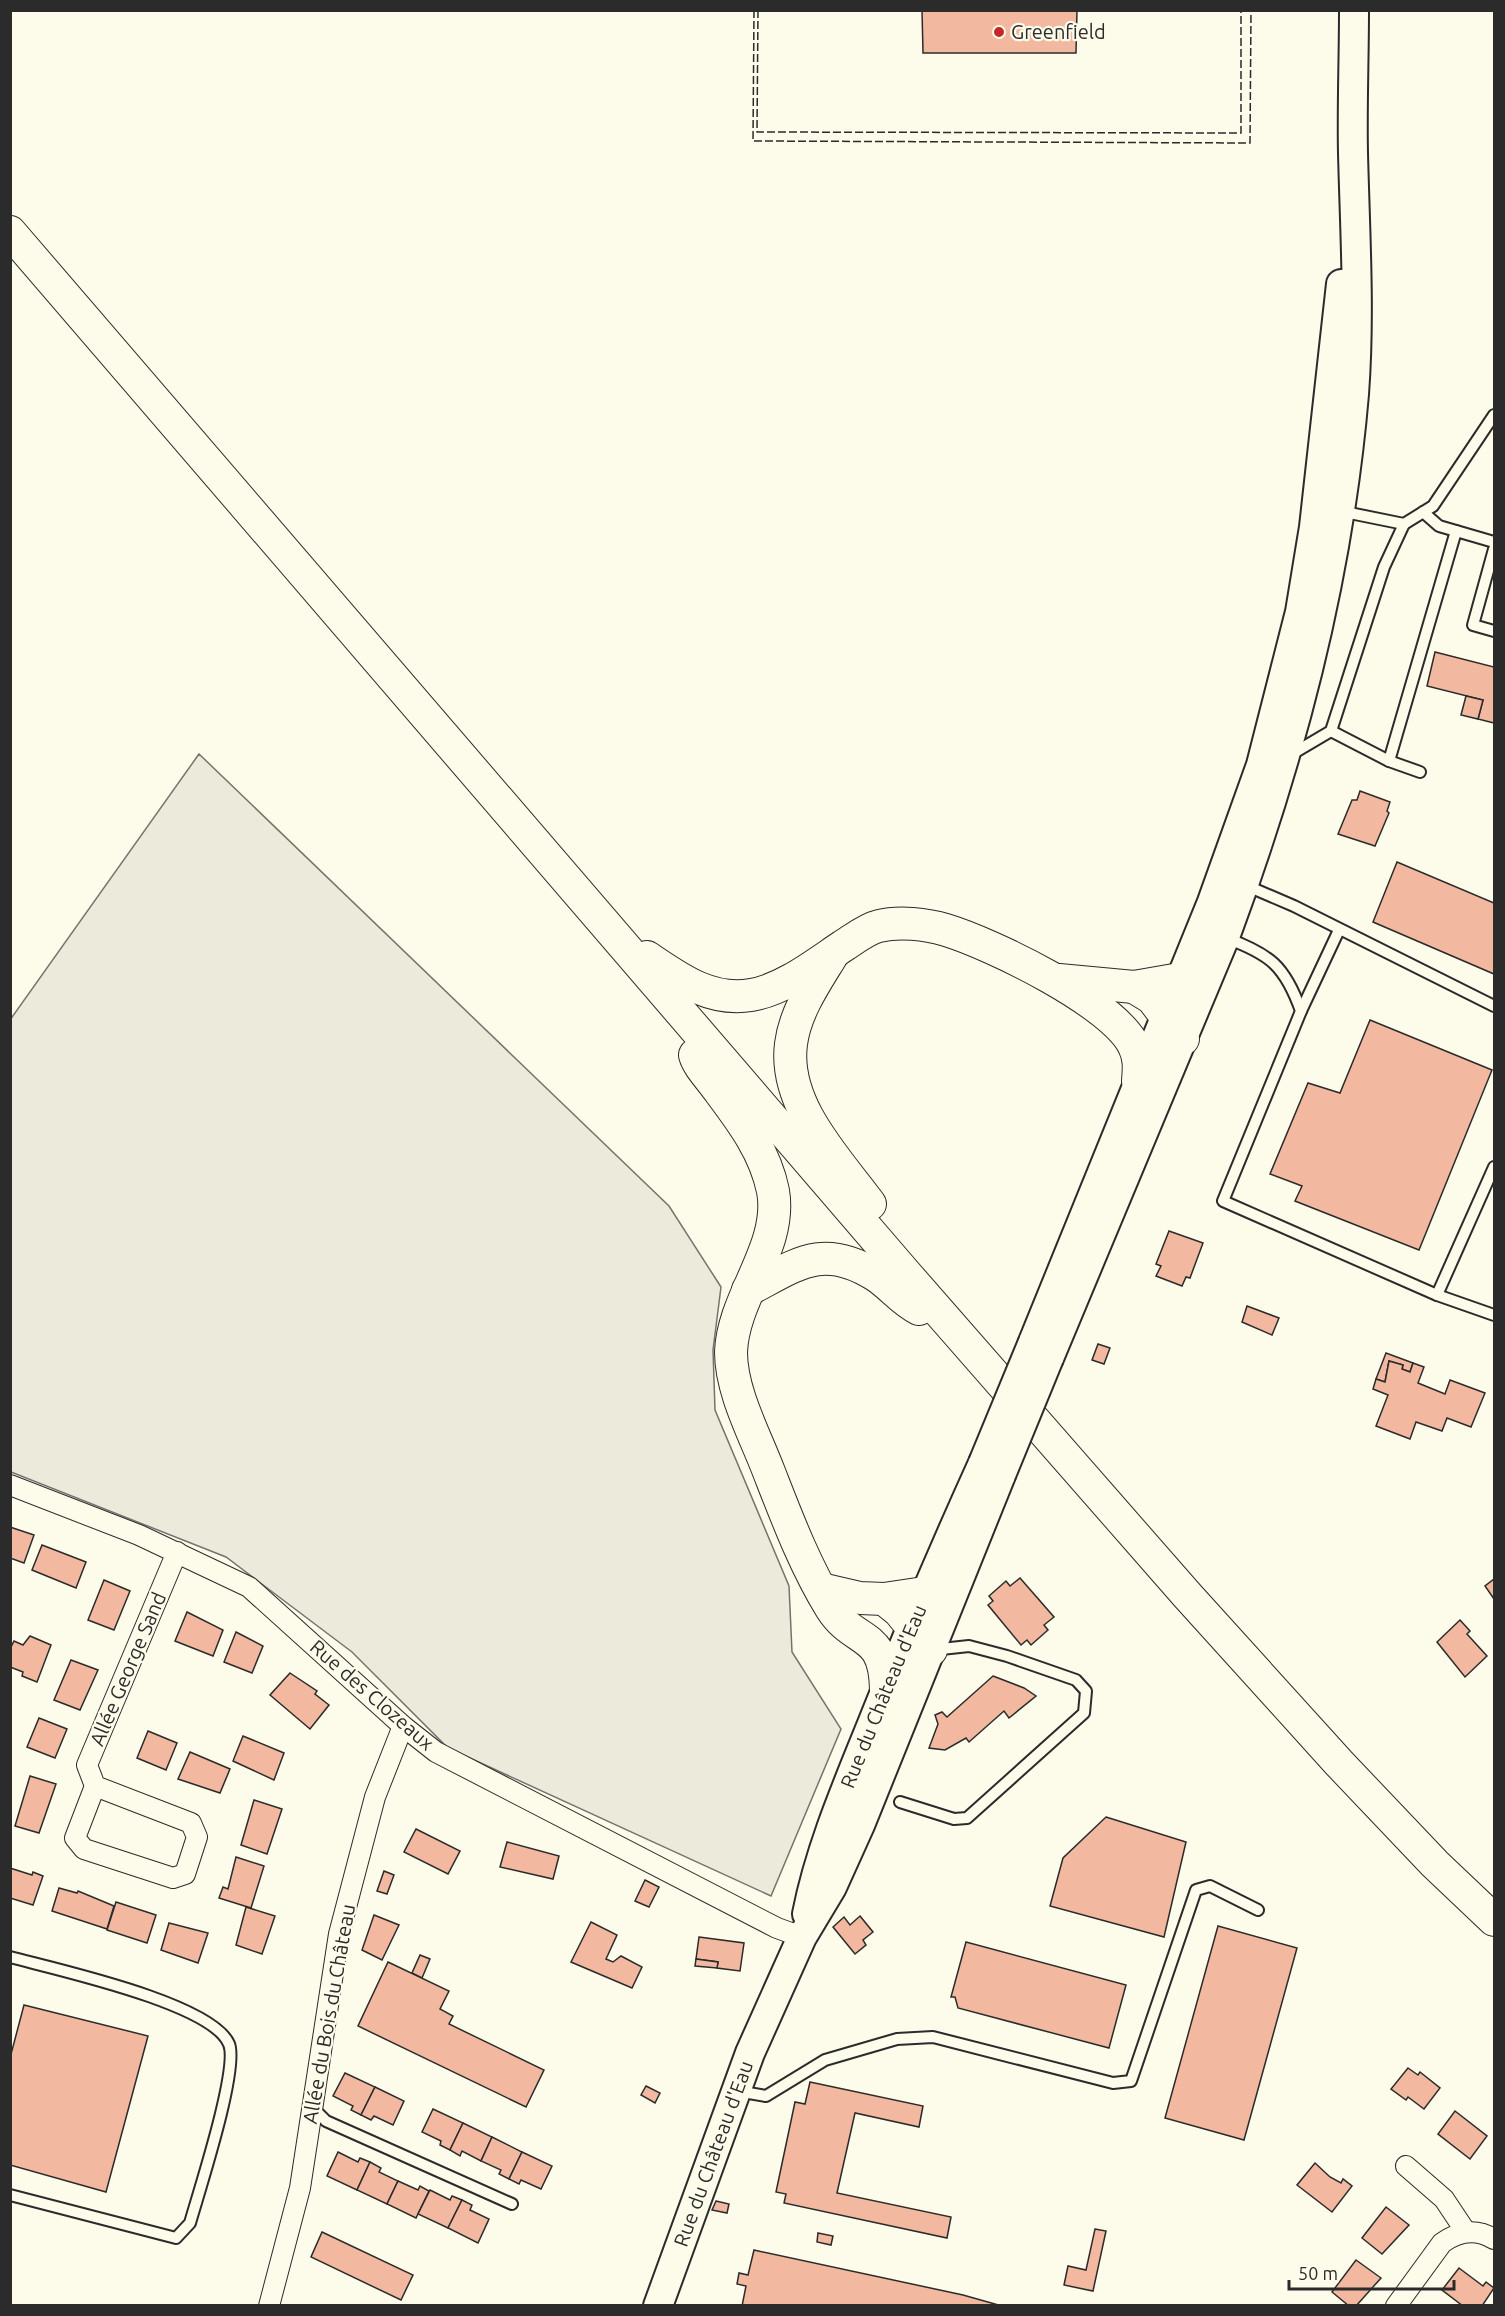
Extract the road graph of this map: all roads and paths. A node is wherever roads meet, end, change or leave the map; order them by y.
1 (1354, 10) edge
2 (1353, 151) junction
3 (10, 232) edge
4 (1494, 415) edge
5 (1319, 491) junction
6 (1340, 511) junction
7 (1423, 512) junction
8 (1404, 524) junction
9 (1314, 527) junction
10 (1456, 531) junction
11 (1494, 542) edge
12 (1494, 549) edge
13 (1489, 589) edge
14 (1494, 631) edge
15 (1331, 731) junction
16 (1287, 758) junction
17 (1389, 761) junction
18 (1420, 772) dead end
19 (1245, 885) junction
20 (1212, 902) junction
21 (1339, 930) junction
22 (1225, 937) junction
23 (618, 938) junction
24 (834, 952) junction
25 (1180, 978) junction
26 (1058, 980) junction
27 (1134, 987) junction
28 (1494, 1005) edge
29 (1301, 1011) junction
30 (1122, 1029) junction
31 (696, 1030) junction
32 (1168, 1031) junction
33 (1138, 1081) junction
34 (1494, 1167) edge
35 (906, 1274) junction
36 (747, 1290) junction
37 (1437, 1295) junction
38 (1494, 1315) edge
39 (954, 1327) junction
40 (1041, 1350) junction
41 (992, 1469) junction
42 (10, 1485) edge
43 (177, 1552) junction
44 (821, 1589) junction
45 (924, 1593) junction
46 (884, 1599) junction
47 (871, 1641) junction
48 (915, 1642) junction
49 (886, 1690) junction
50 (403, 1726) junction
51 (95, 1786) junction
52 (900, 1802) dead end
53 (1258, 1910) dead end
54 (1494, 1920) edge
55 (802, 1937) junction
56 (10, 1957) edge
57 (736, 2091) junction
58 (312, 2107) junction
59 (1406, 2166) dead end
60 (10, 2195) edge
61 (512, 2204) dead end
62 (1466, 2232) junction
63 (1494, 2239) edge
64 (269, 2306) edge
65 (658, 2306) edge
66 (1396, 2306) edge

1 - 2 main road
2 - 5 main road
2 - 6 main road
3 - 23 main road
4 - 7 lane
5 - 6 lane
5 - 9 main road
6 - 8 lane
6 - 9 lane
6 - 16 main road
7 - 8 lane
7 - 10 lane
8 - 15 lane
9 - 20 main road
10 - 11 lane
10 - 17 lane
12 - 13 lane
13 - 14 lane
15 - 16 lane
15 - 17 lane
16 - 19 main road
17 - 18 lane
19 - 20 lane
19 - 21 lane
19 - 22 main road
20 - 22 lane
20 - 25 main road
21 - 28 lane
21 - 29 lane
22 - 29 lane
22 - 32 main road
23 - 24 main road
23 - 31 main road
24 - 26 main road
24 - 35 main road
25 - 27 main road
25 - 32 main road
26 - 27 main road
26 - 30 main road
27 - 32 main road
29 - 37 lane
30 - 32 main road
30 - 33 main road
31 - 35 main road
31 - 36 main road
32 - 33 main road
32 - 40 main road
33 - 40 main road
34 - 37 lane
35 - 39 main road
36 - 39 main road
36 - 44 main road
37 - 38 lane
39 - 54 main road
40 - 41 main road, bridge
41 - 45 main road, Rue du Château d'Eau
41 - 48 main road, Rue du Château d'Eau
42 - 43 street, Rue des Clozeaux
43 - 50 street, Rue des Clozeaux
43 - 51 street, Allée George Sand
44 - 46 main road
44 - 47 main road
45 - 46 main road
45 - 48 main road, Rue du Château d'Eau
46 - 48 main road
47 - 48 main road
47 - 49 main road
48 - 49 main road, Rue du Château d'Eau
48 - 52 lane
48 - 55 main road, Rue du Château d'Eau
49 - 55 main road, Rue du Château d'Eau
50 - 55 street, Rue des Clozeaux
50 - 58 street, Allée du Bois du Château
51 - 51 street
53 - 57 lane
55 - 57 main road, Rue du Château d'Eau
56 - 60 lane
57 - 65 main road, Rue du Château d'Eau
58 - 61 lane
58 - 64 street, Allée du Bois du Château
59 - 62 street
62 - 63 street
62 - 66 street

